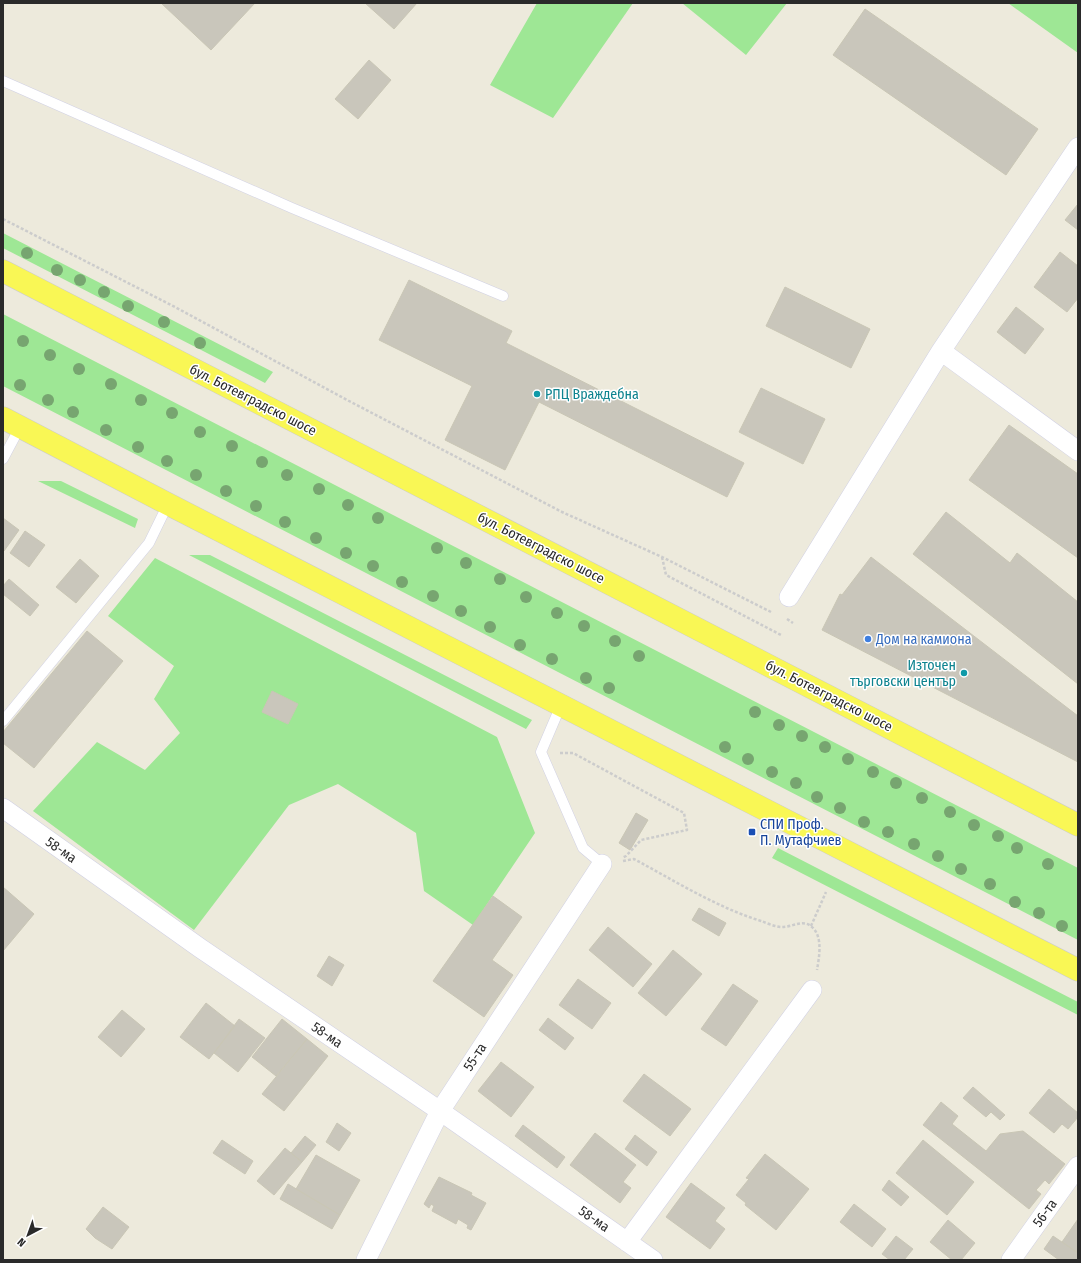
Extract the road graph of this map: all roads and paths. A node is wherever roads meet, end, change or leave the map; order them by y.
1 (3, 81) edge
2 (1078, 147) edge
3 (3, 220) edge
4 (3, 271) edge
5 (503, 296) dead end
6 (941, 351) junction
7 (11, 423) edge
8 (1078, 451) edge
9 (3, 459) edge
10 (168, 504) junction
11 (662, 556) junction
12 (789, 597) dead end
13 (772, 612) dead end
14 (786, 619) dead end
15 (793, 623) dead end
16 (781, 635) dead end
17 (561, 705) junction
18 (3, 721) edge
19 (573, 753) dead end
20 (3, 808) edge
21 (1078, 825) edge
22 (602, 864) junction
23 (826, 892) dead end
24 (811, 926) junction
25 (1078, 970) edge
26 (812, 990) joint
27 (440, 1112) junction
28 (1078, 1166) edge
29 (627, 1242) junction
30 (366, 1260) edge
31 (653, 1260) edge
32 (1011, 1260) edge

1 - 5 lane
2 - 6 street
3 - 11 path
4 - 21 main road, бул. Ботевградско шосе
6 - 8 street
6 - 12 street
7 - 9 lane
7 - 10 main road
10 - 17 main road
10 - 18 lane
11 - 13 path
11 - 16 path
14 - 15 path
17 - 22 lane
17 - 25 main road
19 - 22 path
20 - 27 street, 58-ма
22 - 24 path
22 - 27 street, 55-та
23 - 24 path
24 - 26 path
26 - 29 street
27 - 29 street, 58-ма
27 - 30 street, 55-та
28 - 32 street, 56-та
29 - 31 street, 58-ма

